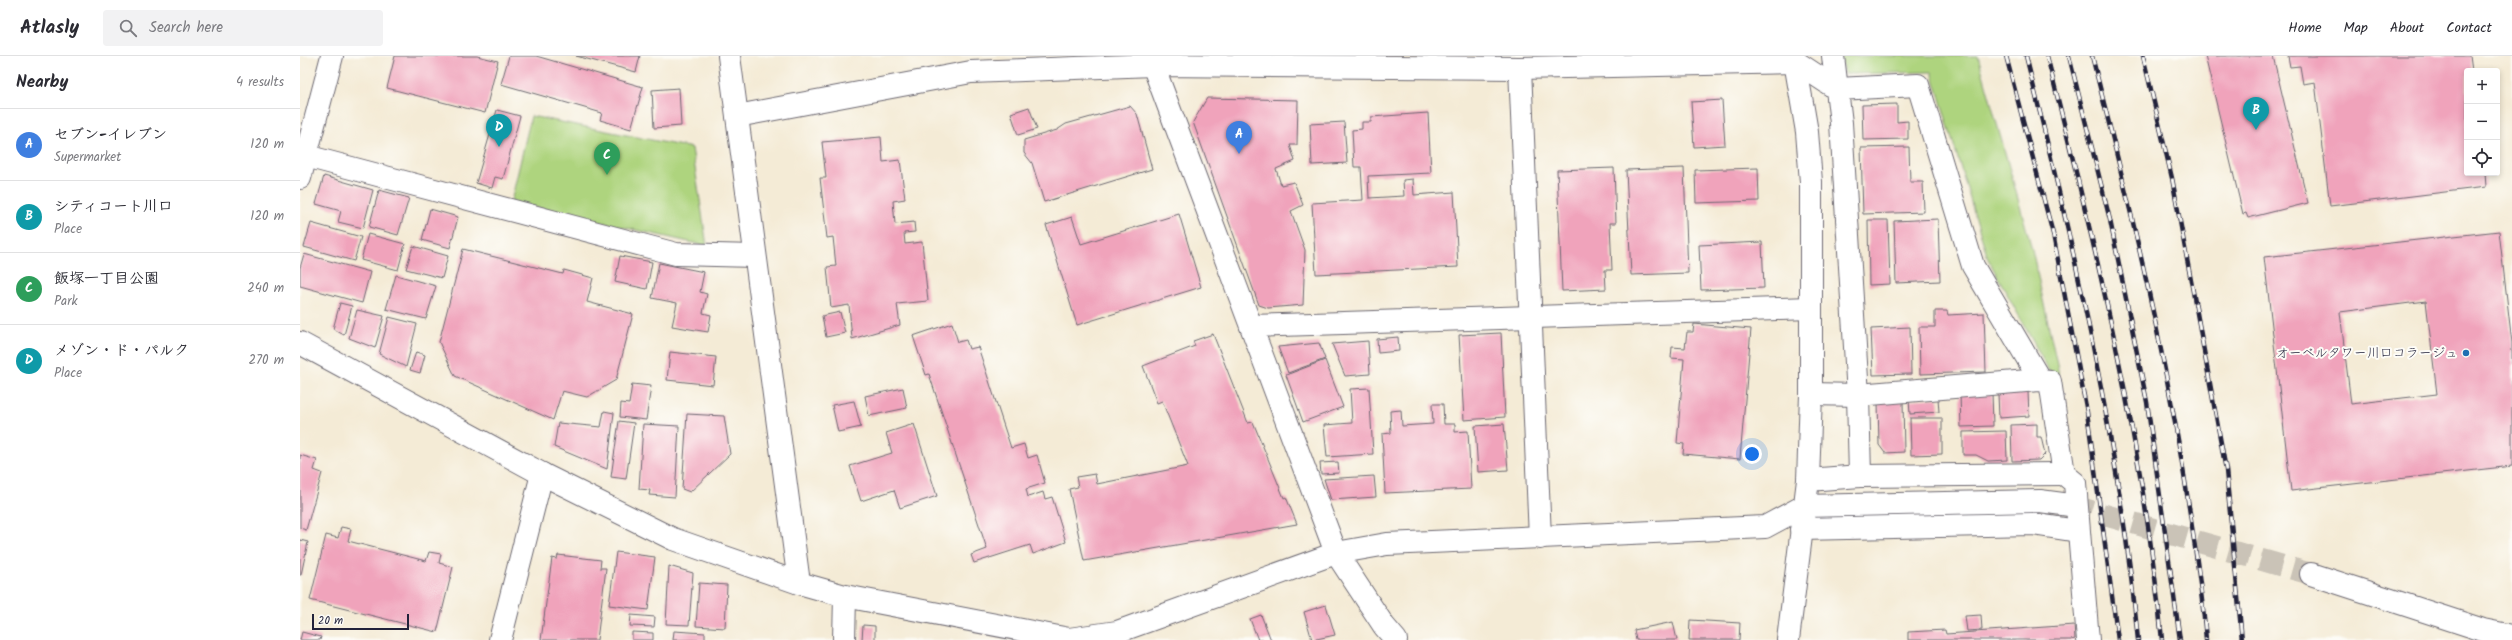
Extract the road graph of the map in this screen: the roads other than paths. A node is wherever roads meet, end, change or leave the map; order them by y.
1 (332, 56) edge
2 (729, 56) edge
3 (1833, 56) edge
4 (1795, 59) edge
5 (969, 64) edge
6 (1153, 65) junction
7 (1520, 68) junction
8 (1837, 89) junction
9 (737, 116) junction
10 (306, 156) junction
11 (300, 178) edge
12 (755, 256) junction
13 (1812, 308) junction
14 (1531, 317) junction
15 (1251, 326) junction
16 (300, 343) edge
17 (2040, 380) junction
18 (1812, 394) junction
19 (1858, 395) junction
20 (542, 474) junction
21 (2064, 474) junction
22 (1860, 476) junction
23 (1808, 480) junction
24 (2070, 505) tunnel mouth
25 (1804, 506) junction
26 (1801, 529) junction
27 (2078, 531) junction
28 (1540, 538) junction
29 (1336, 553) junction
30 (2311, 574) tunnel mouth
31 (799, 583) junction
32 (845, 596) junction
33 (2512, 636) edge
34 (1069, 639) edge
35 (500, 640) edge
36 (844, 640) edge
37 (1396, 640) edge
38 (1788, 640) edge
39 (2088, 640) edge

1 - 10 street
2 - 9 street
3 - 8 street
4 - 7 street
4 - 8 street
4 - 13 street
5 - 6 street
5 - 9 street
6 - 7 street
6 - 15 street
7 - 14 street
8 - 17 street
8 - 19 street
9 - 12 street
10 - 11 street
10 - 12 street
12 - 31 street
13 - 14 street
13 - 18 street
14 - 15 street
14 - 28 street
15 - 29 street
16 - 20 street
17 - 19 street
17 - 21 street
18 - 19 street
18 - 23 street
19 - 22 street
20 - 31 street
20 - 35 street
21 - 22 street
21 - 27 street
22 - 23 street
23 - 25 street
24 - 25 street
25 - 26 street
25 - 28 street
26 - 27 street
26 - 38 street
27 - 39 street
28 - 29 street
29 - 34 street
29 - 37 street
30 - 33 street
31 - 32 street
32 - 34 street
32 - 36 street

